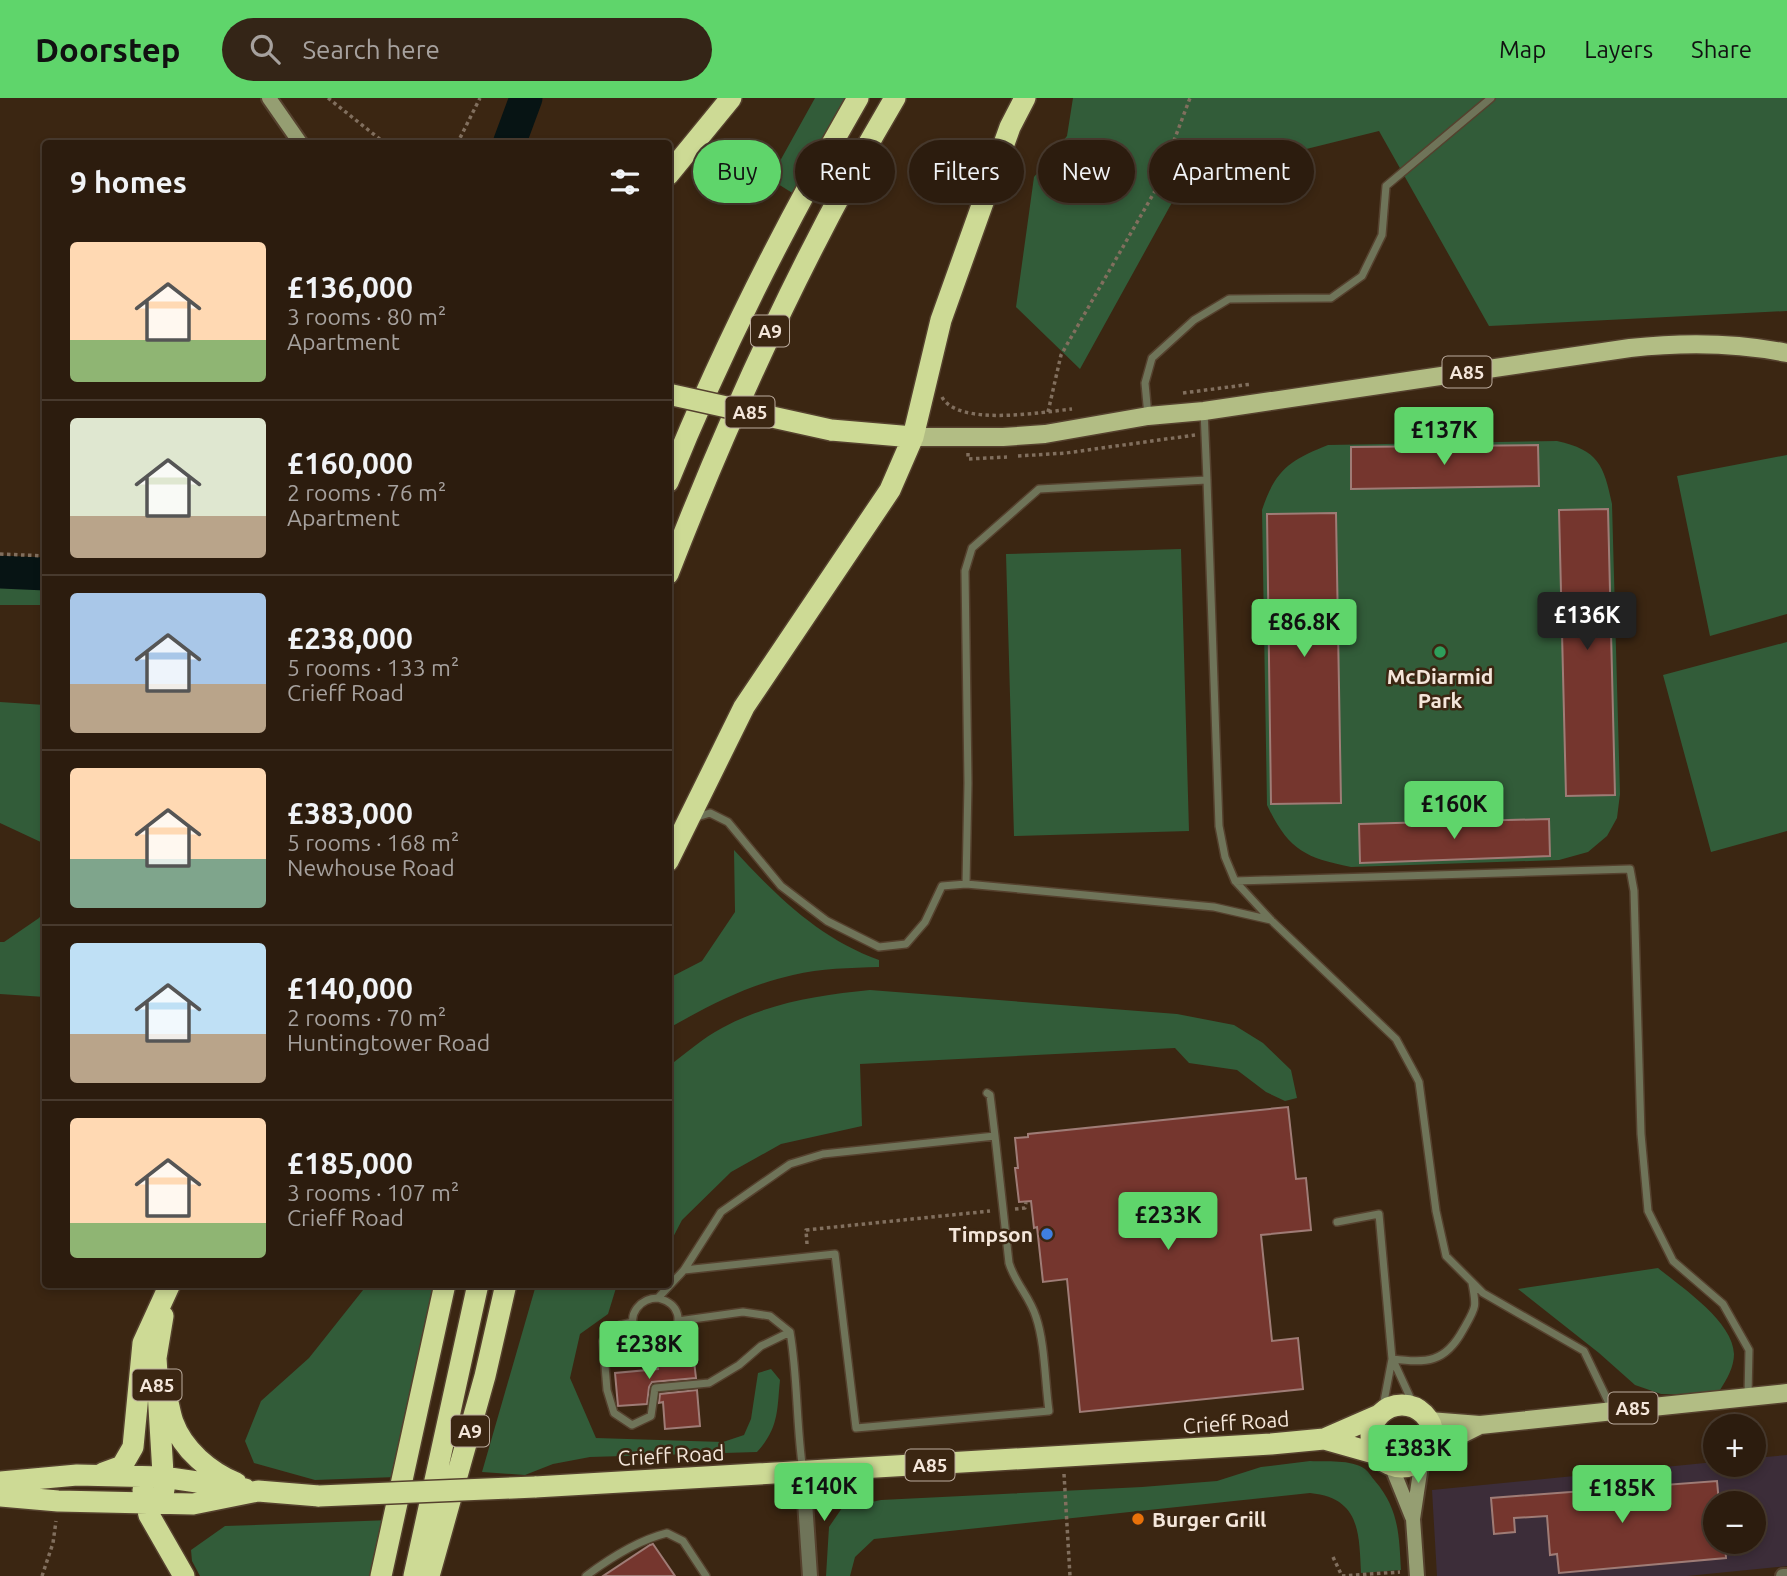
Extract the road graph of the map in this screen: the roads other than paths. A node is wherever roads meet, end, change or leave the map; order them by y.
1 (269, 98) edge
2 (732, 98) edge
3 (858, 98) edge
4 (895, 98) edge
5 (1025, 98) edge
6 (1492, 98) edge
7 (298, 140) edge
8 (672, 171) edge
9 (1787, 353) edge
10 (672, 395) edge
11 (1147, 407) junction
12 (1204, 411) junction
13 (913, 437) junction
14 (672, 472) edge
15 (1207, 480) junction
16 (672, 564) edge
17 (689, 820) junction
18 (672, 853) edge
19 (1235, 881) junction
20 (966, 884) junction
21 (1271, 920) junction
22 (987, 1093) dead end
23 (995, 1136) junction
24 (1337, 1222) dead end
25 (684, 1270) junction
26 (672, 1283) edge
27 (1472, 1283) junction
28 (444, 1288) edge
29 (477, 1288) edge
30 (505, 1288) edge
31 (667, 1288) edge
32 (168, 1289) edge
33 (658, 1298) junction
34 (678, 1321) junction
35 (633, 1322) junction
36 (790, 1332) junction
37 (156, 1358) junction
38 (1392, 1359) junction
39 (1787, 1393) edge
40 (1748, 1397) junction
41 (1610, 1411) junction
42 (1380, 1413) junction
43 (1422, 1414) junction
44 (1480, 1425) junction
45 (1324, 1439) junction
46 (133, 1447) junction
47 (1426, 1455) junction
48 (1384, 1459) junction
49 (803, 1472) junction
50 (91, 1475) junction
51 (140, 1476) junction
52 (163, 1477) junction
53 (0, 1482) edge
54 (258, 1492) junction
55 (0, 1496) edge
56 (155, 1503) junction
57 (1413, 1519) junction
58 (1417, 1573) edge
59 (184, 1576) edge
60 (381, 1576) edge
61 (414, 1576) edge
62 (429, 1576) edge
63 (586, 1576) edge
64 (706, 1576) edge
65 (810, 1576) edge

1 - 7 street
2 - 8 highway
3 - 14 highway, A9
4 - 16 highway, A9
5 - 13 highway
6 - 11 lane
9 - 12 main road, A85
10 - 13 highway, A85, bridge
11 - 12 main road, A85
11 - 13 main road, A85
12 - 15 lane
13 - 17 highway
15 - 19 lane
15 - 20 lane
17 - 18 highway
17 - 20 lane
19 - 21 lane
19 - 40 lane
20 - 21 lane
21 - 27 lane
22 - 23 lane
23 - 25 lane
23 - 25 lane
24 - 38 lane
25 - 26 lane
27 - 38 lane
27 - 41 lane
28 - 60 highway
29 - 61 highway, A9
30 - 62 highway, A9
31 - 33 lane
32 - 37 highway, A85
32 - 46 highway
33 - 34 lane
33 - 35 lane
34 - 35 lane
34 - 36 lane
35 - 36 lane
36 - 49 lane
37 - 52 highway, A85
37 - 54 highway, A85
38 - 42 lane
38 - 43 lane
39 - 40 main road, A85
40 - 41 main road, A85
41 - 44 main road, A85
42 - 43 highway
42 - 45 highway, Crieff Road / A85
42 - 48 highway
43 - 44 main road, A85
43 - 47 highway
44 - 47 main road, A85
45 - 48 highway, Crieff Road / A85
45 - 49 highway, Crieff Road / A85
46 - 50 highway
46 - 51 highway
47 - 48 highway
47 - 57 street
48 - 57 street
49 - 54 highway, Crieff Road / A85, bridge
49 - 65 street
50 - 51 highway, A85
50 - 53 highway, A85
51 - 52 highway, A85
51 - 56 highway
52 - 54 highway, A85
52 - 56 highway
54 - 56 highway, Crieff Road / A85
55 - 56 highway, A85
56 - 59 highway
57 - 58 street
63 - 64 lane

